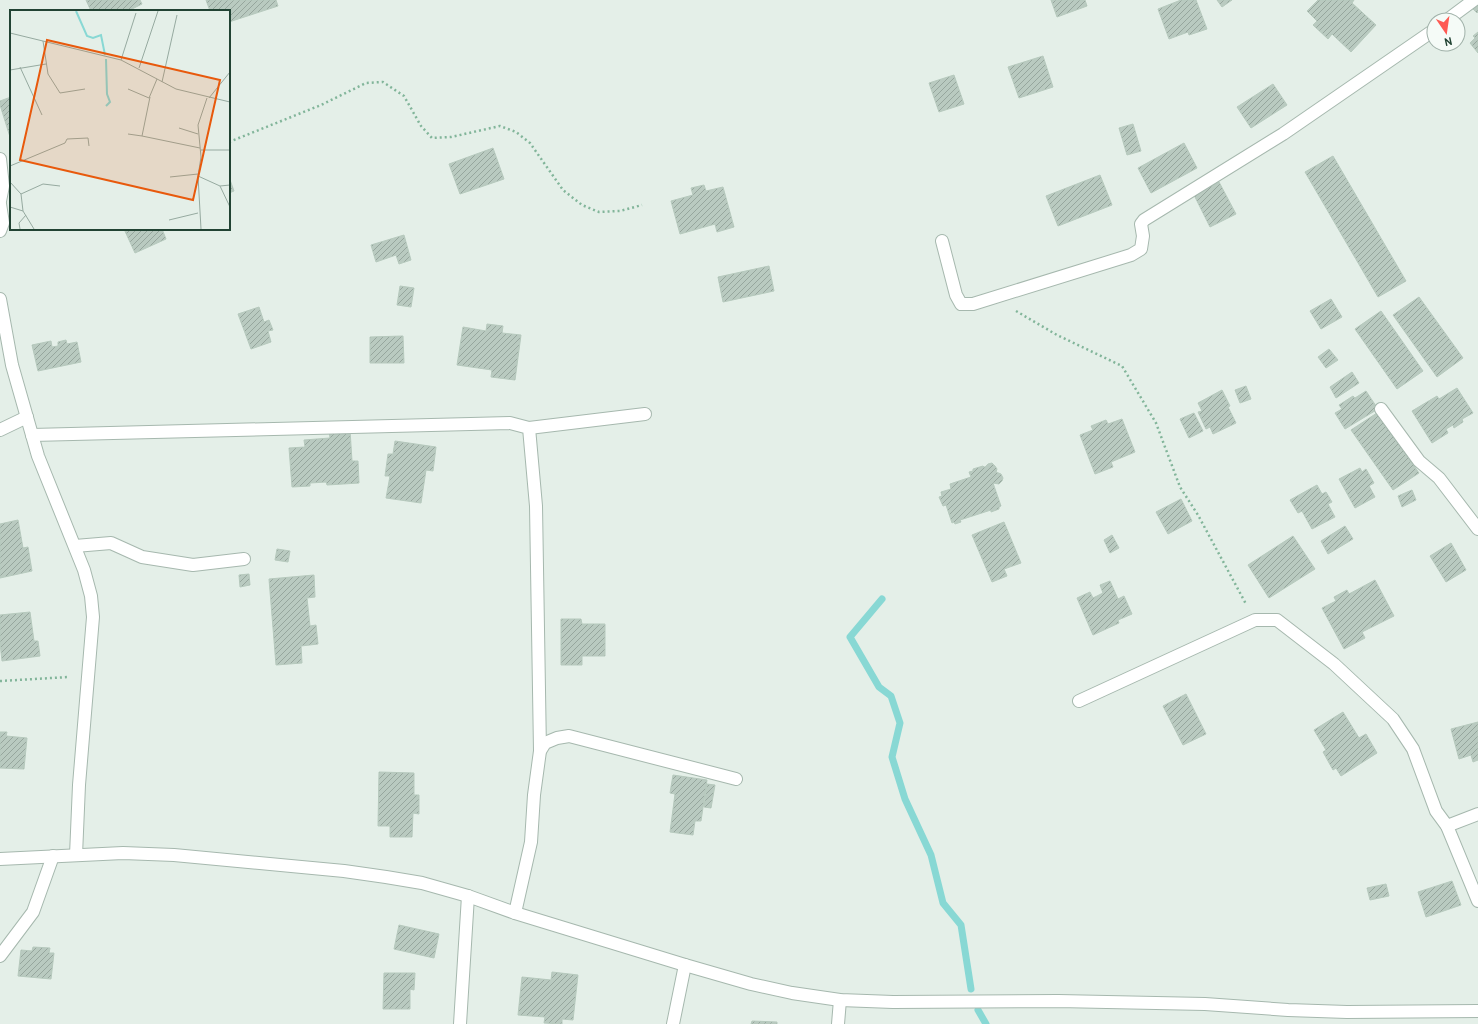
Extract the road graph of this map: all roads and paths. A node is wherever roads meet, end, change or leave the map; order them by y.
1 (1474, 0) edge
2 (1458, 12) edge
3 (1426, 36) edge
4 (230, 142) edge
5 (0, 159) edge
6 (0, 203) edge
7 (642, 206) dead end
8 (5, 225) edge
9 (942, 241) dead end
10 (994, 298) junction
11 (0, 299) edge
12 (1381, 409) dead end
13 (645, 414) dead end
14 (27, 417) junction
15 (529, 428) junction
16 (0, 430) edge
17 (32, 435) junction
18 (1478, 529) edge
19 (76, 546) junction
20 (244, 559) dead end
21 (1255, 620) junction
22 (88, 676) junction
23 (0, 681) edge
24 (1079, 701) dead end
25 (540, 751) junction
26 (736, 779) dead end
27 (1478, 814) edge
28 (1447, 826) junction
29 (76, 855) junction
30 (53, 856) junction
31 (0, 859) edge
32 (468, 896) junction
33 (1478, 901) edge
34 (514, 913) junction
35 (0, 956) edge
36 (685, 965) junction
37 (840, 1000) junction
38 (1478, 1011) edge
39 (460, 1024) edge
40 (673, 1024) edge
41 (838, 1024) edge

1 - 2 street
3 - 10 street
4 - 7 path
5 - 6 street
6 - 8 street
9 - 10 street
10 - 21 path
11 - 14 street
12 - 18 street
13 - 15 street
14 - 16 street
14 - 17 street
15 - 17 street
15 - 25 street
17 - 19 street
19 - 20 street
19 - 22 street
21 - 24 street
21 - 28 street
22 - 23 path
22 - 29 street
25 - 26 street
25 - 34 street
27 - 28 street
28 - 33 street
29 - 30 street
29 - 32 street
30 - 31 street
30 - 35 street
32 - 34 street
32 - 39 street
34 - 36 street
36 - 37 street
36 - 40 street
37 - 38 street
37 - 41 street

